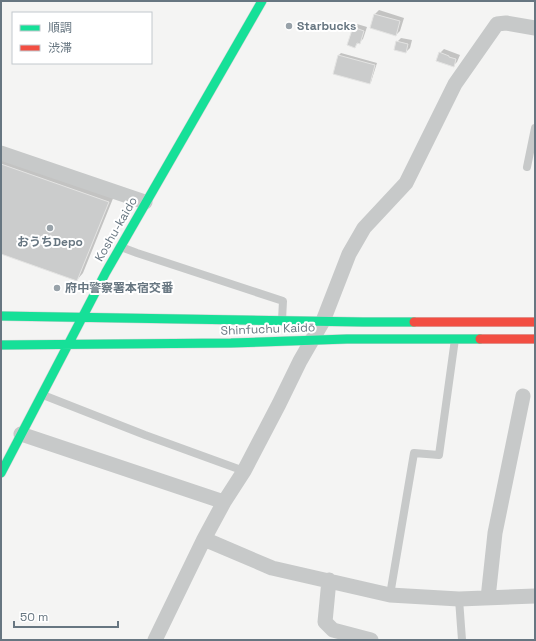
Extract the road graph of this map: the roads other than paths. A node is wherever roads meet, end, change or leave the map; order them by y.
1 (262, 1) edge
2 (535, 28) edge
3 (535, 128) edge
4 (1, 153) edge
5 (527, 167) dead end
6 (145, 202) junction
7 (120, 246) junction
8 (1, 316) edge
9 (81, 317) junction
10 (282, 321) junction
11 (323, 321) junction
12 (535, 322) edge
13 (535, 339) edge
14 (312, 340) junction
15 (455, 340) junction
16 (68, 344) junction
17 (1, 345) edge
18 (42, 391) junction
19 (523, 396) dead end
20 (21, 434) junction
21 (5, 454) edge
22 (244, 470) junction
23 (1, 473) edge
24 (224, 502) junction
25 (204, 539) junction
26 (329, 580) junction
27 (390, 595) junction
28 (535, 596) edge
29 (488, 598) junction
30 (459, 599) junction
31 (155, 640) edge
32 (371, 640) edge
33 (462, 640) edge

1 - 6 main road, Koshu-kaido
2 - 11 street
3 - 5 lane
4 - 6 street
6 - 7 main road, Koshu-kaido
7 - 9 main road, Koshu-kaido
7 - 10 lane
8 - 9 main road, Shinfuchu Kaidō
9 - 10 main road, Shinfuchu Kaidō
9 - 16 main road, Koshu-kaido
10 - 11 main road, Shinfuchu Kaidō
11 - 12 main road, Shinfuchu Kaidō
11 - 14 street
13 - 15 main road, Shinfuchu Kaidō
14 - 15 main road, Shinfuchu Kaidō
14 - 16 main road, Shinfuchu Kaidō
14 - 22 street
15 - 27 lane
16 - 17 main road, Shinfuchu Kaidō
16 - 18 main road, Koshu-kaido
18 - 20 main road, Koshu-kaido
18 - 22 lane
19 - 29 street
20 - 21 main road, Koshu-kaido
20 - 24 street
21 - 23 main road, Koshu-kaido
22 - 24 street
24 - 25 street
25 - 26 street
25 - 31 street
26 - 27 street
26 - 32 street
27 - 30 street
28 - 29 street
29 - 30 street
30 - 33 lane

